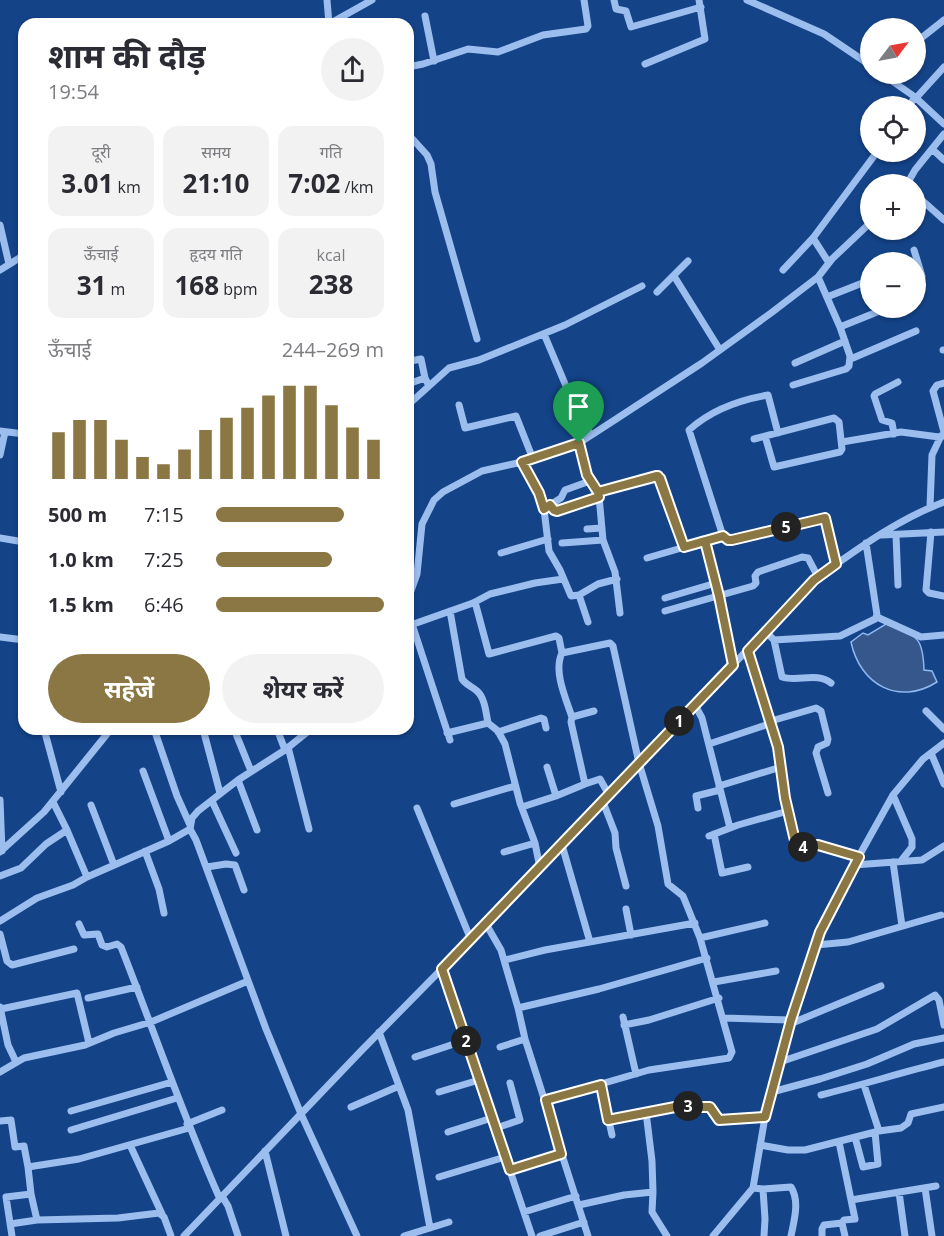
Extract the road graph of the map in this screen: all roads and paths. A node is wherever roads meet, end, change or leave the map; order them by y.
1 (327, 0) edge
2 (372, 0) edge
3 (584, 0) edge
4 (614, 0) edge
5 (747, 0) edge
6 (700, 4) edge
7 (425, 16) dead end
8 (328, 18) edge
9 (340, 18) edge
10 (944, 20) edge
11 (926, 34) edge
12 (860, 58) edge
13 (434, 61) junction
14 (645, 64) dead end
15 (414, 66) edge
16 (944, 67) edge
17 (896, 84) edge
18 (913, 96) edge
19 (918, 96) edge
20 (926, 107) edge
21 (944, 124) edge
22 (944, 134) edge
23 (414, 141) edge
24 (932, 149) junction
25 (944, 160) edge
26 (870, 162) edge
27 (913, 174) edge
28 (926, 204) edge
29 (944, 220) edge
30 (0, 225) edge
31 (860, 233) edge
32 (813, 238) junction
33 (18, 257) edge
34 (688, 261) dead end
35 (829, 263) junction
36 (9, 264) junction
37 (0, 270) edge
38 (783, 270) dead end
39 (674, 276) junction
40 (818, 277) junction
41 (860, 284) edge
42 (642, 286) dead end
43 (657, 292) dead end
44 (827, 297) junction
45 (862, 318) edge
46 (840, 327) junction
47 (916, 331) dead end
48 (544, 334) junction
49 (477, 339) dead end
50 (844, 341) junction
51 (720, 350) junction
52 (850, 356) junction
53 (414, 361) edge
54 (795, 363) dead end
55 (425, 378) junction
56 (414, 382) edge
57 (898, 382) dead end
58 (944, 383) edge
59 (793, 385) dead end
60 (429, 386) junction
61 (414, 400) edge
62 (459, 405) dead end
63 (2, 431) edge
64 (18, 433) edge
65 (778, 433) junction
66 (894, 434) junction
67 (591, 435) junction
68 (943, 435) edge
69 (765, 436) junction
70 (754, 439) dead end
71 (842, 442) junction
72 (579, 443) junction
73 (0, 455) edge
74 (533, 459) junction
75 (522, 462) junction
76 (590, 481) junction
77 (598, 495) junction
78 (944, 502) edge
79 (547, 507) junction
80 (930, 507) junction
81 (602, 528) junction
82 (586, 529) dead end
83 (931, 532) junction
84 (944, 532) edge
85 (879, 535) junction
86 (896, 535) junction
87 (723, 536) junction
88 (0, 538) edge
89 (548, 539) junction
90 (603, 540) junction
91 (18, 541) edge
92 (705, 541) junction
93 (562, 543) dead end
94 (866, 543) junction
95 (684, 547) junction
96 (501, 553) dead end
97 (647, 558) dead end
98 (836, 564) junction
99 (818, 577) junction
100 (563, 579) junction
101 (617, 579) junction
102 (414, 582) edge
103 (716, 583) junction
104 (898, 585) dead end
105 (579, 595) junction
106 (719, 596) junction
107 (944, 596) edge
108 (665, 598) dead end
109 (475, 602) junction
110 (450, 611) junction
111 (665, 611) dead end
112 (621, 613) dead end
113 (877, 617) junction
114 (588, 622) dead end
115 (414, 624) edge
116 (766, 632) junction
117 (944, 635) edge
118 (414, 636) edge
119 (0, 638) edge
120 (774, 639) junction
121 (18, 640) edge
122 (748, 651) junction
123 (562, 653) junction
124 (733, 665) junction
125 (831, 683) dead end
126 (695, 705) junction
127 (594, 711) dead end
128 (926, 711) dead end
129 (572, 717) junction
130 (771, 722) junction
131 (488, 723) junction
132 (546, 728) dead end
133 (944, 729) edge
134 (498, 732) junction
135 (46, 735) edge
136 (106, 735) edge
137 (156, 735) edge
138 (204, 735) edge
139 (237, 735) edge
140 (279, 735) edge
141 (303, 735) edge
142 (944, 743) edge
143 (709, 744) junction
144 (286, 748) junction
145 (931, 753) junction
146 (639, 763) junction
147 (547, 767) dead end
148 (781, 767) junction
149 (143, 771) dead end
150 (252, 771) junction
151 (238, 780) junction
152 (585, 784) junction
153 (944, 784) edge
154 (515, 786) junction
155 (720, 788) junction
156 (62, 792) junction
157 (220, 793) junction
158 (828, 793) dead end
159 (609, 795) junction
160 (893, 795) junction
161 (556, 796) junction
162 (0, 800) edge
163 (212, 801) junction
164 (53, 802) junction
165 (603, 802) junction
166 (454, 804) dead end
167 (91, 805) dead end
168 (0, 806) edge
169 (522, 807) junction
170 (417, 808) dead end
171 (698, 808) dead end
172 (788, 811) junction
173 (190, 827) junction
174 (309, 828) dead end
175 (730, 828) junction
176 (67, 830) junction
177 (257, 830) dead end
178 (1, 839) edge
179 (169, 841) junction
180 (535, 843) junction
181 (562, 845) junction
182 (944, 846) edge
183 (1, 851) edge
184 (145, 851) junction
185 (236, 852) dead end
186 (504, 852) dead end
187 (859, 857) junction
188 (897, 861) junction
189 (114, 865) junction
190 (854, 865) junction
191 (207, 867) junction
192 (748, 867) dead end
193 (540, 868) junction
194 (0, 876) edge
195 (87, 877) junction
196 (626, 886) dead end
197 (244, 890) dead end
198 (626, 909) dead end
199 (164, 913) dead end
200 (941, 915) dead end
201 (0, 921) edge
202 (765, 923) dead end
203 (79, 924) dead end
204 (486, 924) junction
205 (695, 924) junction
206 (902, 926) junction
207 (0, 934) edge
208 (631, 935) junction
209 (700, 938) junction
210 (471, 940) junction
211 (590, 942) junction
212 (816, 945) junction
213 (74, 949) dead end
214 (707, 958) junction
215 (505, 960) junction
216 (442, 969) junction
217 (776, 971) dead end
218 (248, 981) junction
219 (714, 982) junction
220 (881, 986) dead end
221 (137, 987) junction
222 (88, 998) dead end
223 (719, 998) junction
224 (0, 1008) edge
225 (518, 1008) junction
226 (724, 1018) junction
227 (151, 1022) junction
228 (791, 1022) junction
229 (944, 1026) edge
230 (380, 1032) junction
231 (944, 1038) edge
232 (525, 1039) junction
233 (466, 1040) junction
234 (89, 1043) junction
235 (500, 1047) dead end
236 (415, 1057) dead end
237 (16, 1062) junction
238 (780, 1062) junction
239 (944, 1062) edge
240 (0, 1072) edge
241 (636, 1074) junction
242 (479, 1080) junction
243 (172, 1082) junction
244 (510, 1083) dead end
245 (601, 1085) junction
246 (864, 1085) junction
247 (399, 1086) junction
248 (439, 1092) dead end
249 (772, 1092) junction
250 (821, 1095) dead end
251 (177, 1098) junction
252 (546, 1100) junction
253 (351, 1107) dead end
254 (944, 1107) edge
255 (222, 1110) dead end
256 (71, 1111) dead end
257 (646, 1112) junction
258 (301, 1114) junction
259 (765, 1117) junction
260 (492, 1118) junction
261 (608, 1120) junction
262 (0, 1121) edge
263 (188, 1126) junction
264 (496, 1128) junction
265 (71, 1130) dead end
266 (877, 1131) junction
267 (448, 1132) dead end
268 (612, 1135) dead end
269 (855, 1137) junction
270 (839, 1142) junction
271 (130, 1144) junction
272 (760, 1144) junction
273 (265, 1151) junction
274 (561, 1154) junction
275 (505, 1157) junction
276 (28, 1167) junction
277 (510, 1170) junction
278 (439, 1177) dead end
279 (936, 1186) dead end
280 (753, 1188) junction
281 (925, 1188) junction
282 (763, 1190) junction
283 (653, 1192) junction
284 (899, 1192) junction
285 (30, 1194) junction
286 (576, 1196) junction
287 (221, 1197) junction
288 (852, 1200) junction
289 (579, 1205) junction
290 (524, 1212) junction
291 (162, 1214) junction
292 (37, 1220) junction
293 (449, 1222) dead end
294 (584, 1222) junction
295 (842, 1223) junction
296 (10, 1224) junction
297 (430, 1228) junction
298 (716, 1234) edge
299 (12, 1236) edge
300 (171, 1236) edge
301 (184, 1236) edge
302 (238, 1236) edge
303 (286, 1236) edge
304 (357, 1236) edge
305 (404, 1236) edge
306 (532, 1236) edge
307 (540, 1236) edge
308 (588, 1236) edge
309 (667, 1236) edge
310 (764, 1236) edge
311 (790, 1236) edge
312 (822, 1236) edge
313 (845, 1236) edge
314 (905, 1236) edge
315 (932, 1236) edge

1 - 8 street
2 - 9 street
3 - 13 street
4 - 6 street
5 - 12 street
6 - 14 street
7 - 13 street
10 - 11 street
13 - 15 street
16 - 19 street
17 - 18 street
20 - 21 street
22 - 24 street
23 - 49 street
24 - 25 street
24 - 27 street
26 - 32 street
28 - 29 street
30 - 36 street
31 - 35 street
32 - 35 street
32 - 38 street
33 - 36 street
34 - 39 street
35 - 40 street
36 - 37 street
39 - 43 street
39 - 51 street
40 - 44 street
40 - 51 street
41 - 44 street
42 - 48 street
44 - 46 street
45 - 46 street
46 - 50 street
47 - 52 street
48 - 60 street
48 - 67 street
50 - 52 street
50 - 54 street
51 - 67 street
52 - 59 street
53 - 55 street
55 - 56 street
55 - 60 street
57 - 66 street
58 - 68 street
60 - 61 street
62 - 74 street
63 - 64 street
63 - 73 street
65 - 69 street
65 - 71 street
65 - 87 street
66 - 68 street
66 - 71 street
67 - 72 street
68 - 80 street
69 - 70 street
69 - 71 street
72 - 74 street
72 - 76 street
74 - 75 street
75 - 79 street
75 - 102 street
76 - 77 street
76 - 79 street
77 - 79 street
77 - 81 street
77 - 95 street
78 - 80 street
79 - 89 street
80 - 85 street
81 - 82 street
81 - 90 street
83 - 84 street
83 - 86 street
83 - 107 street
85 - 86 street
85 - 94 street
86 - 104 street
87 - 92 street
87 - 98 street
88 - 91 street
89 - 96 street
89 - 100 street
90 - 93 street
90 - 101 street
92 - 95 street
92 - 103 street
94 - 98 street
94 - 113 street
95 - 97 street
98 - 99 street
99 - 106 street
99 - 116 street
100 - 105 street
100 - 109 street
101 - 105 street
101 - 112 street
103 - 106 street
103 - 108 street
105 - 114 street
106 - 111 street
106 - 124 street
109 - 110 street
109 - 123 street
110 - 115 street
110 - 131 street
113 - 117 street
113 - 120 street
116 - 120 street
116 - 122 street
118 - 131 street
119 - 121 street
120 - 125 street
122 - 124 street
122 - 130 street
123 - 129 street
123 - 146 street
124 - 126 street
126 - 143 street
126 - 146 street
127 - 129 street
128 - 133 street
129 - 152 street
130 - 143 street
130 - 148 street
130 - 158 street
131 - 134 street
132 - 134 street
134 - 154 street
135 - 156 street
136 - 156 street
137 - 173 street
138 - 157 street
139 - 150 street
140 - 144 street
141 - 144 street
142 - 145 street
143 - 155 street
144 - 150 street
144 - 174 street
145 - 153 street
145 - 160 street
146 - 159 street
146 - 205 street
147 - 161 street
148 - 155 street
148 - 172 street
149 - 179 street
150 - 151 street
151 - 157 street
151 - 177 street
152 - 159 street
152 - 161 street
154 - 166 street
154 - 169 street
155 - 171 street
155 - 175 street
156 - 164 street
157 - 163 street
159 - 165 street
160 - 187 street
160 - 188 street
161 - 169 street
162 - 168 street
163 - 173 street
163 - 185 street
164 - 176 street
164 - 183 street
165 - 181 street
165 - 196 street
167 - 189 street
168 - 178 street
169 - 180 street
170 - 210 street
172 - 175 street
172 - 187 street
173 - 179 street
173 - 191 street
175 - 192 street
176 - 194 street
176 - 195 street
178 - 183 street
179 - 184 street
180 - 186 street
180 - 193 street
181 - 193 street
181 - 211 street
182 - 188 street
184 - 189 street
184 - 199 street
187 - 190 street
188 - 190 street
188 - 206 street
189 - 195 street
190 - 212 street
191 - 197 street
191 - 218 street
193 - 204 street
195 - 201 street
198 - 208 street
200 - 206 street
202 - 209 street
203 - 221 street
204 - 210 street
204 - 215 street
205 - 208 street
205 - 209 street
206 - 212 street
207 - 213 street
208 - 211 street
209 - 214 street
210 - 216 street
211 - 215 street
212 - 228 street
214 - 219 street
214 - 225 street
215 - 225 street
216 - 230 street
216 - 233 street
217 - 219 street
218 - 227 street
218 - 258 street
219 - 223 street
220 - 228 street
221 - 222 street
221 - 227 street
223 - 226 street
223 - 241 street
224 - 234 street
224 - 237 street
225 - 232 street
226 - 228 street
226 - 241 street
227 - 234 street
227 - 243 street
228 - 238 street
229 - 238 street
230 - 247 street
230 - 258 street
231 - 249 street
232 - 235 street
232 - 252 street
233 - 236 street
233 - 242 street
234 - 237 street
237 - 240 street
238 - 249 street
239 - 246 street
241 - 245 street
242 - 248 street
242 - 260 street
243 - 251 street
243 - 256 street
244 - 264 street
245 - 252 street
245 - 261 street
246 - 250 street
246 - 266 street
247 - 253 street
247 - 297 street
249 - 259 street
251 - 263 street
251 - 265 street
252 - 274 street
254 - 266 street
255 - 263 street
257 - 259 street
257 - 261 street
257 - 283 street
258 - 273 street
258 - 304 street
259 - 272 street
260 - 264 street
260 - 267 street
261 - 268 street
262 - 276 street
263 - 271 street
263 - 287 street
264 - 275 street
266 - 269 street
266 - 269 street
269 - 270 street
270 - 272 street
270 - 288 street
271 - 276 street
271 - 291 street
272 - 280 street
273 - 287 street
273 - 303 street
274 - 277 street
274 - 286 street
275 - 277 street
275 - 278 street
276 - 285 street
277 - 290 street
279 - 281 street
280 - 282 street
280 - 298 street
281 - 284 street
281 - 315 street
282 - 310 street
282 - 311 street
283 - 289 street
283 - 309 street
284 - 288 street
284 - 314 street
285 - 292 street
285 - 296 street
286 - 289 street
286 - 290 street
287 - 301 street
287 - 302 street
288 - 295 street
289 - 294 street
290 - 306 street
291 - 292 street
291 - 300 street
292 - 296 street
293 - 297 street
294 - 307 street
294 - 308 street
295 - 312 street
295 - 313 street
296 - 299 street
297 - 305 street

